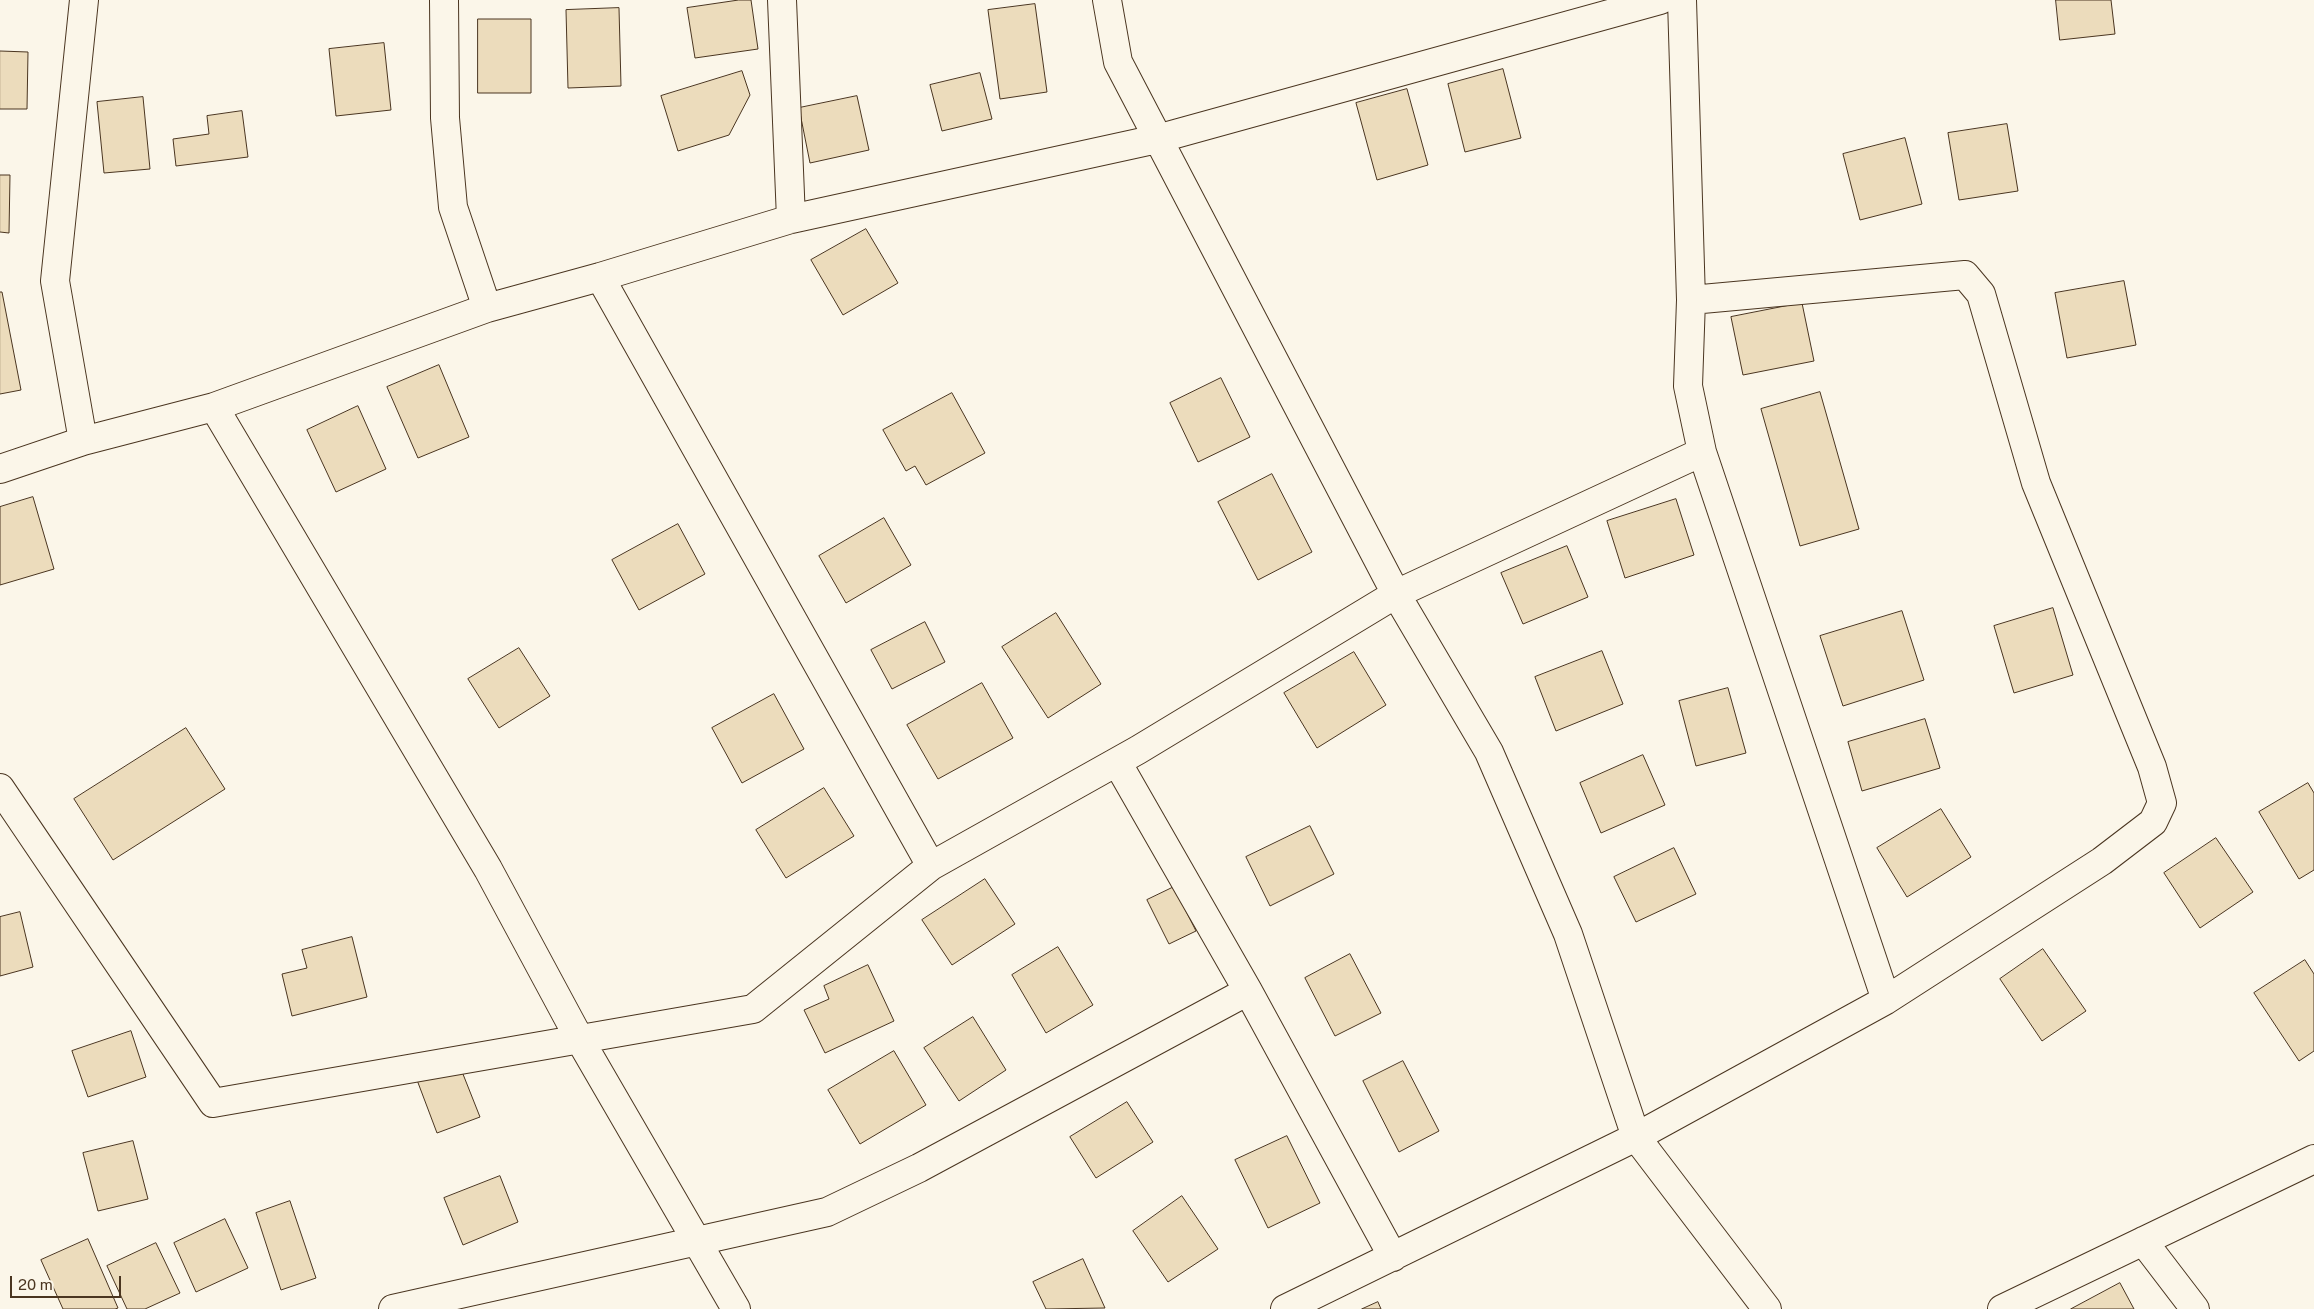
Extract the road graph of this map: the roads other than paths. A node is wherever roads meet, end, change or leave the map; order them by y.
1 (84, 0) edge
2 (444, 0) edge
3 (782, 0) edge
4 (1107, 0) edge
5 (1660, 0) edge
6 (1682, 0) edge
7 (1157, 139) junction
8 (791, 219) junction
9 (600, 277) junction
10 (1691, 300) junction
11 (487, 308) junction
12 (214, 407) junction
13 (83, 441) junction
14 (1702, 452) junction
15 (0, 469) edge
16 (1396, 594) junction
17 (1117, 762) junction
18 (0, 788) edge
19 (931, 866) junction
20 (1248, 991) junction
21 (1886, 1000) junction
22 (580, 1040) junction
23 (1636, 1137) junction
24 (2314, 1160) edge
25 (696, 1241) junction
26 (2143, 1242) junction
27 (1393, 1257) junction
28 (393, 1309) edge
29 (736, 1309) edge
30 (1286, 1309) edge
31 (1766, 1309) edge
32 (2002, 1309) edge
33 (2195, 1309) edge

1 - 13 street
2 - 11 street
3 - 8 street
4 - 7 street
5 - 7 street
6 - 10 street
7 - 8 street
7 - 16 street
8 - 9 street
9 - 11 street
9 - 19 street
10 - 14 street
10 - 21 street
11 - 12 street
12 - 13 street
12 - 22 street
13 - 15 street
14 - 16 street
14 - 21 street
16 - 17 street
16 - 23 street
17 - 19 street
17 - 20 street
18 - 22 street
19 - 22 street
20 - 25 street
20 - 27 street
21 - 23 street
22 - 25 street
23 - 27 street
23 - 31 street
24 - 26 street
25 - 28 street
25 - 29 street
26 - 32 street
26 - 33 street
27 - 30 street

